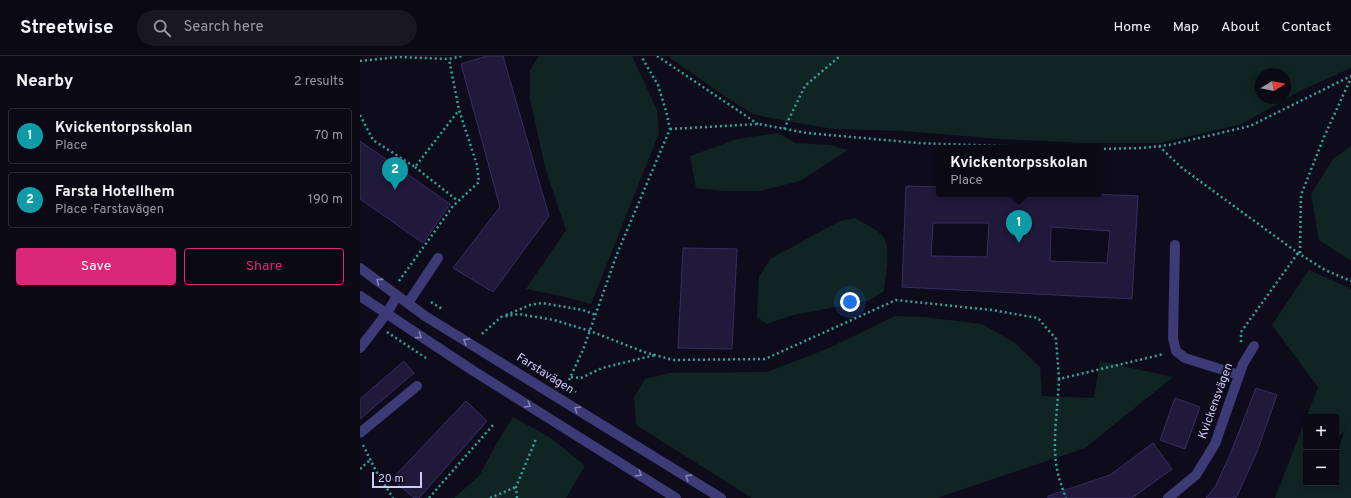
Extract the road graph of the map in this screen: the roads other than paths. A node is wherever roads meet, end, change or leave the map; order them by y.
1 (1175, 245) dead end
2 (438, 258) dead end
3 (360, 268) edge
4 (360, 296) edge
5 (397, 296) junction
6 (408, 303) junction
7 (387, 313) junction
8 (1254, 346) dead end
9 (360, 348) edge
10 (1239, 375) junction
11 (418, 386) dead end
12 (360, 433) edge
13 (676, 498) edge
14 (721, 498) edge
15 (1168, 498) edge

1 - 10 street
2 - 6 street
5 -> 3 street, Farstavägen
4 - 7 street
5 - 6 street, Farstavägen
5 - 7 street
14 -> 6 street, Farstavägen
7 - 9 street
7 -> 13 street
8 - 10 street, Kvickensvägen
10 - 15 street, Kvickensvägen
11 - 12 street

